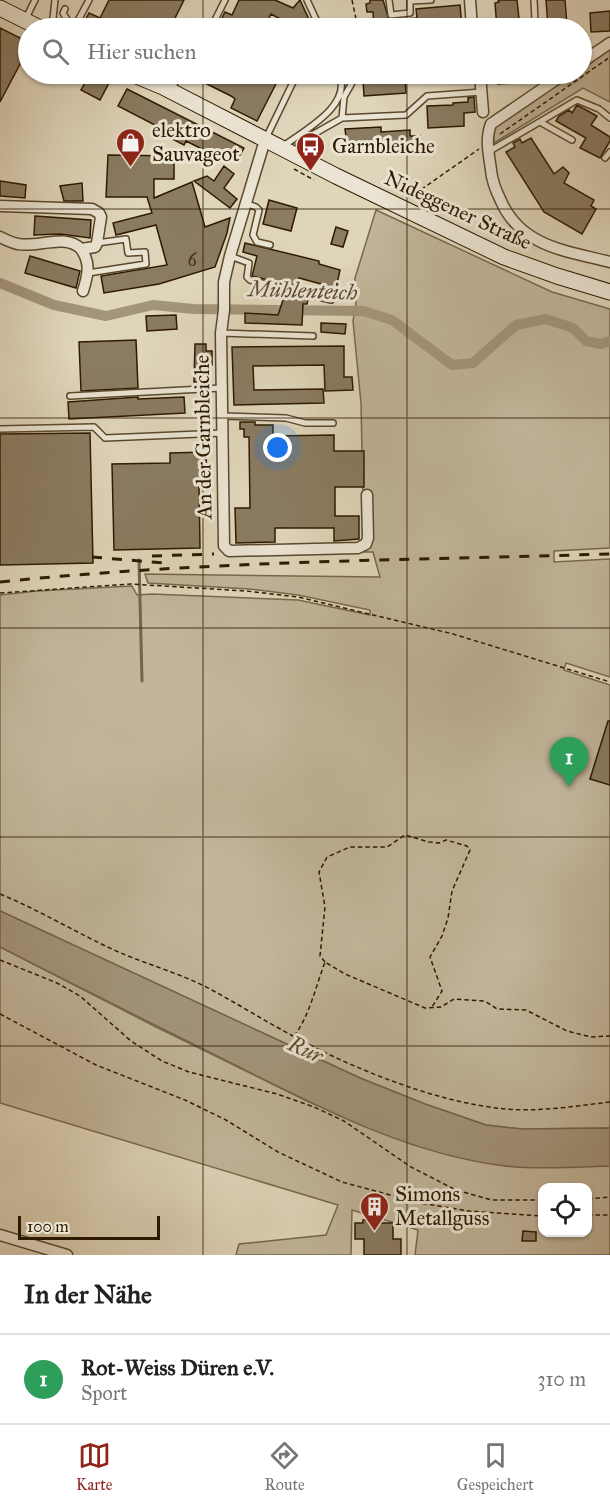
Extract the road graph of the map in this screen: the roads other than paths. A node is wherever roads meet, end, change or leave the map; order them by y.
1 (34, 0) edge
2 (89, 0) edge
3 (225, 0) edge
4 (307, 0) edge
5 (389, 0) edge
6 (431, 0) edge
7 (470, 0) edge
8 (534, 0) edge
9 (52, 1) edge
10 (410, 1) edge
11 (0, 9) edge
12 (65, 9) dead end
13 (19, 18) edge
14 (26, 18) edge
15 (53, 18) edge
16 (66, 18) edge
17 (80, 18) edge
18 (216, 18) edge
19 (315, 18) edge
20 (471, 18) edge
21 (535, 18) edge
22 (610, 43) edge
23 (592, 55) edge
24 (168, 84) edge
25 (292, 84) edge
26 (341, 84) edge
27 (351, 84) edge
28 (481, 84) edge
29 (549, 84) edge
30 (482, 92) junction
31 (483, 112) dead end
32 (342, 118) junction
33 (610, 118) edge
34 (540, 122) junction
35 (265, 140) junction
36 (572, 140) dead end
37 (298, 143) dead end
38 (488, 147) junction
39 (281, 148) junction
40 (610, 152) edge
41 (605, 158) dead end
42 (245, 203) junction
43 (0, 206) edge
44 (0, 237) edge
45 (97, 243) junction
46 (270, 245) dead end
47 (81, 249) junction
48 (230, 256) junction
49 (610, 262) edge
50 (88, 273) junction
51 (83, 291) dead end
52 (610, 292) edge
53 (331, 300) dead end
54 (221, 328) junction
55 (313, 336) dead end
56 (222, 388) junction
57 (70, 396) dead end
58 (223, 416) junction
59 (333, 423) dead end
60 (0, 429) edge
61 (223, 433) junction
62 (367, 495) dead end
63 (0, 1235) edge
64 (67, 1255) edge

1 - 14 lane
2 - 17 lane
3 - 18 lane
4 - 19 lane
5 - 10 lane
6 - 10 lane
7 - 20 street
8 - 21 lane
9 - 15 lane
11 - 13 main road
12 - 16 lane
22 - 23 street
24 - 35 main road, Nideggener Straße
25 - 35 lane
26 - 39 lane
27 - 32 lane
28 - 30 street
29 - 38 street
30 - 31 street
30 - 32 lane
32 - 37 lane
33 - 34 lane
34 - 36 lane
34 - 38 lane
35 - 39 main road, Nideggener Straße
35 - 42 street, An der Garnbleiche
38 - 49 street
39 - 52 main road, Nideggener Straße
40 - 41 lane
42 - 46 lane
42 - 48 street, An der Garnbleiche
43 - 45 street
44 - 47 street
45 - 47 street
45 - 50 lane
47 - 50 street
48 - 53 lane
48 - 54 street, An der Garnbleiche
50 - 51 street
54 - 55 lane
54 - 56 street, An der Garnbleiche
56 - 57 lane
56 - 58 street, An der Garnbleiche
58 - 59 lane
58 - 61 street, An der Garnbleiche
60 - 61 lane
61 - 62 street, An der Garnbleiche
63 - 64 street

